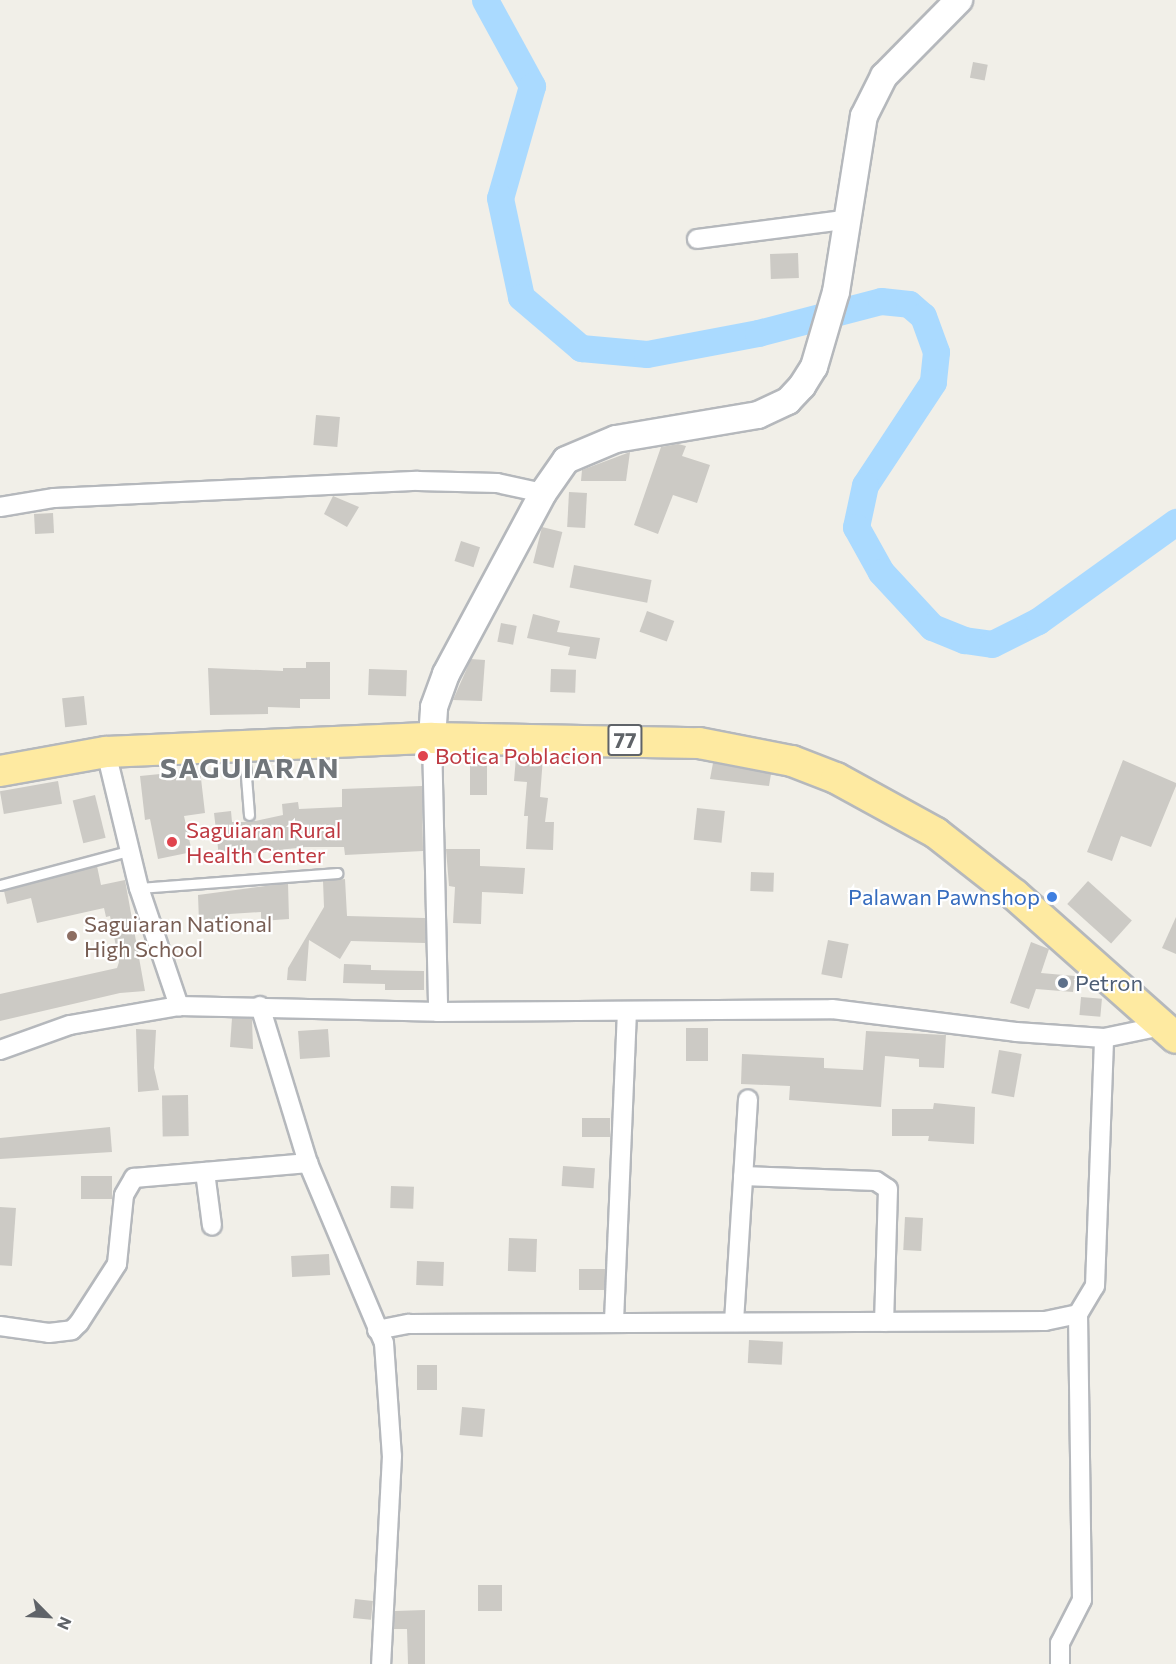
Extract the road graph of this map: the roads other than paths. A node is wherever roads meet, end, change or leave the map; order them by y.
1 (959, 0) edge
2 (850, 219) junction
3 (697, 239) dead end
4 (543, 493) junction
5 (0, 507) edge
6 (432, 738) junction
7 (244, 746) junction
8 (106, 752) junction
9 (0, 771) edge
10 (249, 814) dead end
11 (128, 851) junction
12 (337, 873) dead end
13 (0, 885) edge
14 (139, 888) junction
15 (179, 1006) junction
16 (260, 1006) junction
17 (627, 1011) junction
18 (438, 1012) junction
19 (1169, 1032) edge
20 (1104, 1038) junction
21 (0, 1050) edge
22 (748, 1099) dead end
23 (308, 1163) junction
24 (205, 1172) junction
25 (743, 1176) junction
26 (212, 1226) dead end
27 (1078, 1314) junction
28 (614, 1322) junction
29 (734, 1322) junction
30 (884, 1322) junction
31 (0, 1326) edge
32 (377, 1330) junction
33 (381, 1664) edge
34 (1060, 1664) edge

1 - 2 main road
2 - 3 street
2 - 4 main road
4 - 5 street
4 - 6 main road
6 - 7 highway, 77
6 - 18 street
6 - 19 highway, 77
7 - 8 highway, 77
7 - 10 lane
8 - 9 highway, 77
8 - 11 street
11 - 13 lane
11 - 14 street
12 - 14 lane
14 - 15 street
15 - 16 street
15 - 21 street
16 - 18 street
16 - 23 street
17 - 18 street
17 - 20 street
17 - 28 street
19 - 20 street
20 - 27 street
22 - 25 street
23 - 24 street
23 - 32 street
24 - 26 street
24 - 31 street
25 - 29 street
25 - 30 street
27 - 30 street
27 - 34 street
28 - 29 street
28 - 32 street
29 - 30 street
32 - 33 street

